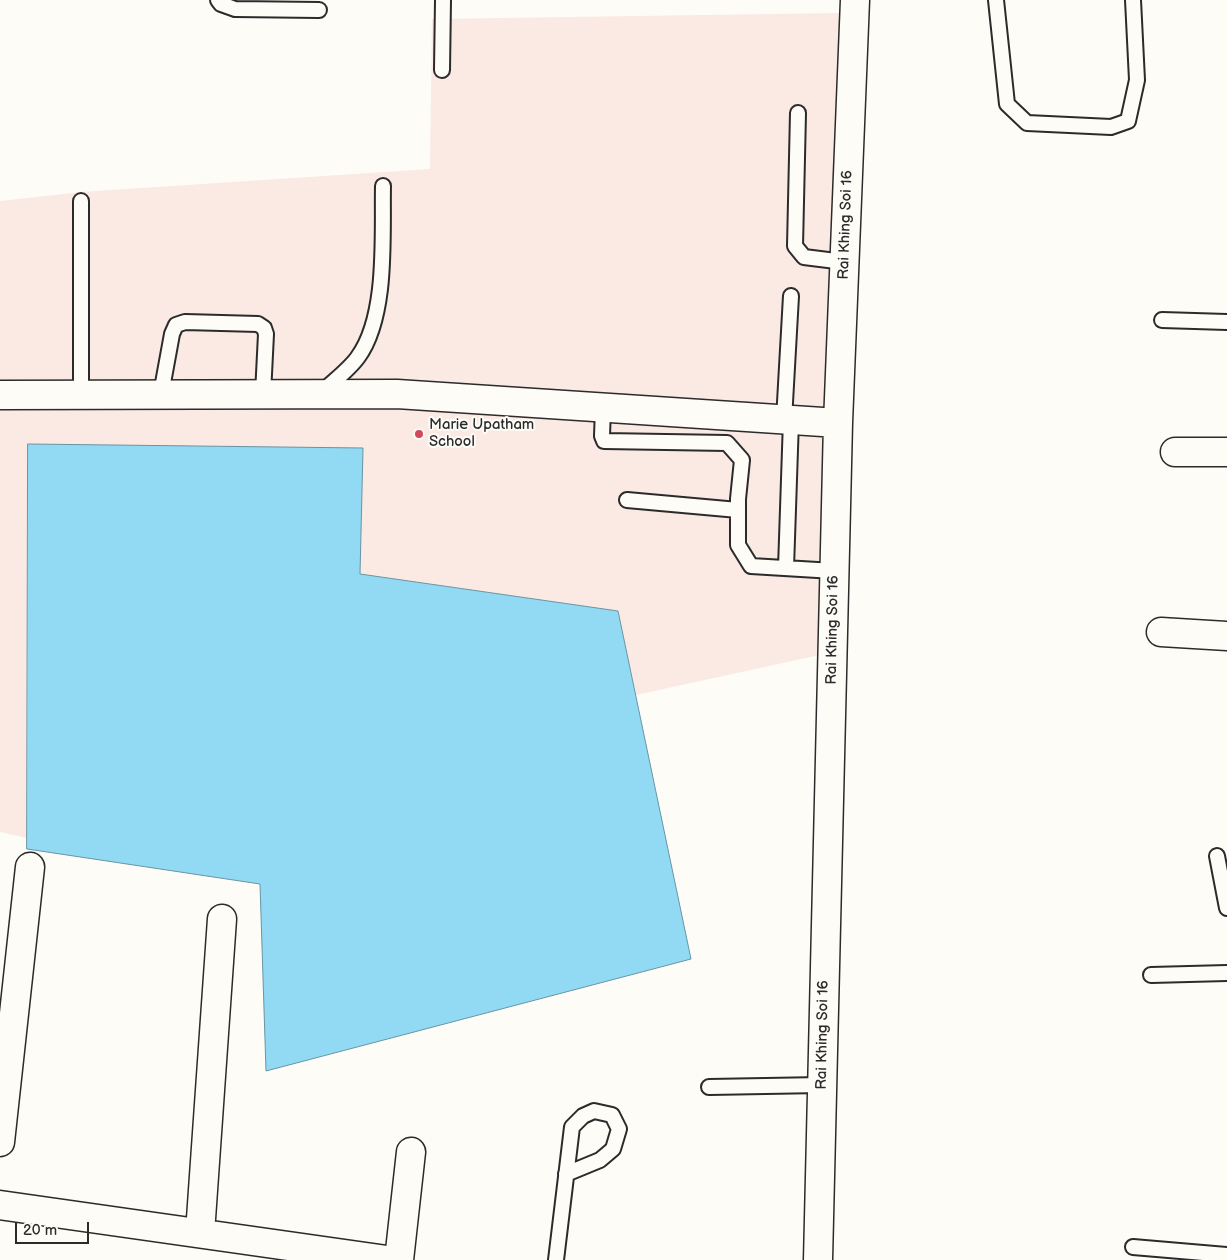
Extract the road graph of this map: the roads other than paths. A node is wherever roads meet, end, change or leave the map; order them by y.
1 (218, 0) edge
2 (444, 0) edge
3 (855, 0) edge
4 (996, 0) edge
5 (1133, 0) edge
6 (318, 10) dead end
7 (442, 70) dead end
8 (798, 113) dead end
9 (383, 186) dead end
10 (81, 201) dead end
11 (844, 262) junction
12 (791, 296) dead end
13 (1162, 320) dead end
14 (1227, 322) edge
15 (81, 394) junction
16 (161, 394) junction
17 (264, 394) junction
18 (320, 394) junction
19 (0, 395) edge
20 (603, 408) junction
21 (788, 420) junction
22 (838, 423) junction
23 (1175, 452) dead end
24 (1227, 452) edge
25 (627, 500) dead end
26 (738, 510) junction
27 (786, 568) junction
28 (834, 571) junction
29 (1161, 632) dead end
30 (1227, 636) edge
31 (1217, 856) dead end
32 (30, 867) dead end
33 (1227, 908) edge
34 (222, 919) dead end
35 (1227, 974) edge
36 (1151, 975) dead end
37 (822, 1085) junction
38 (710, 1088) dead end
39 (0, 1142) edge
40 (411, 1152) dead end
41 (566, 1174) junction
42 (0, 1205) edge
43 (200, 1233) junction
44 (1133, 1247) dead end
45 (315, 1255) edge
46 (1227, 1255) edge
47 (387, 1260) edge
48 (399, 1260) edge
49 (556, 1260) edge
50 (818, 1260) edge

1 - 6 lane
2 - 7 lane
3 - 11 street, Rai Khing Soi 16
4 - 5 lane
8 - 11 lane
9 - 18 lane
10 - 15 lane
11 - 22 street, Rai Khing Soi 16
12 - 21 lane
13 - 14 lane
15 - 16 street
15 - 19 street
16 - 17 street
16 - 17 lane
17 - 18 street
18 - 20 street
20 - 21 street
20 - 26 lane
21 - 22 street
21 - 27 lane
22 - 28 street, Rai Khing Soi 16
23 - 24 street
25 - 26 lane
26 - 27 lane
27 - 28 lane
28 - 37 street, Rai Khing Soi 16
29 - 30 street
31 - 33 lane
32 - 39 street
34 - 43 street
35 - 36 lane
37 - 38 lane
37 - 50 street, Rai Khing Soi 16
40 - 48 street
41 - 41 lane
41 - 49 lane
42 - 43 street
43 - 45 street
44 - 46 lane
45 - 47 street

